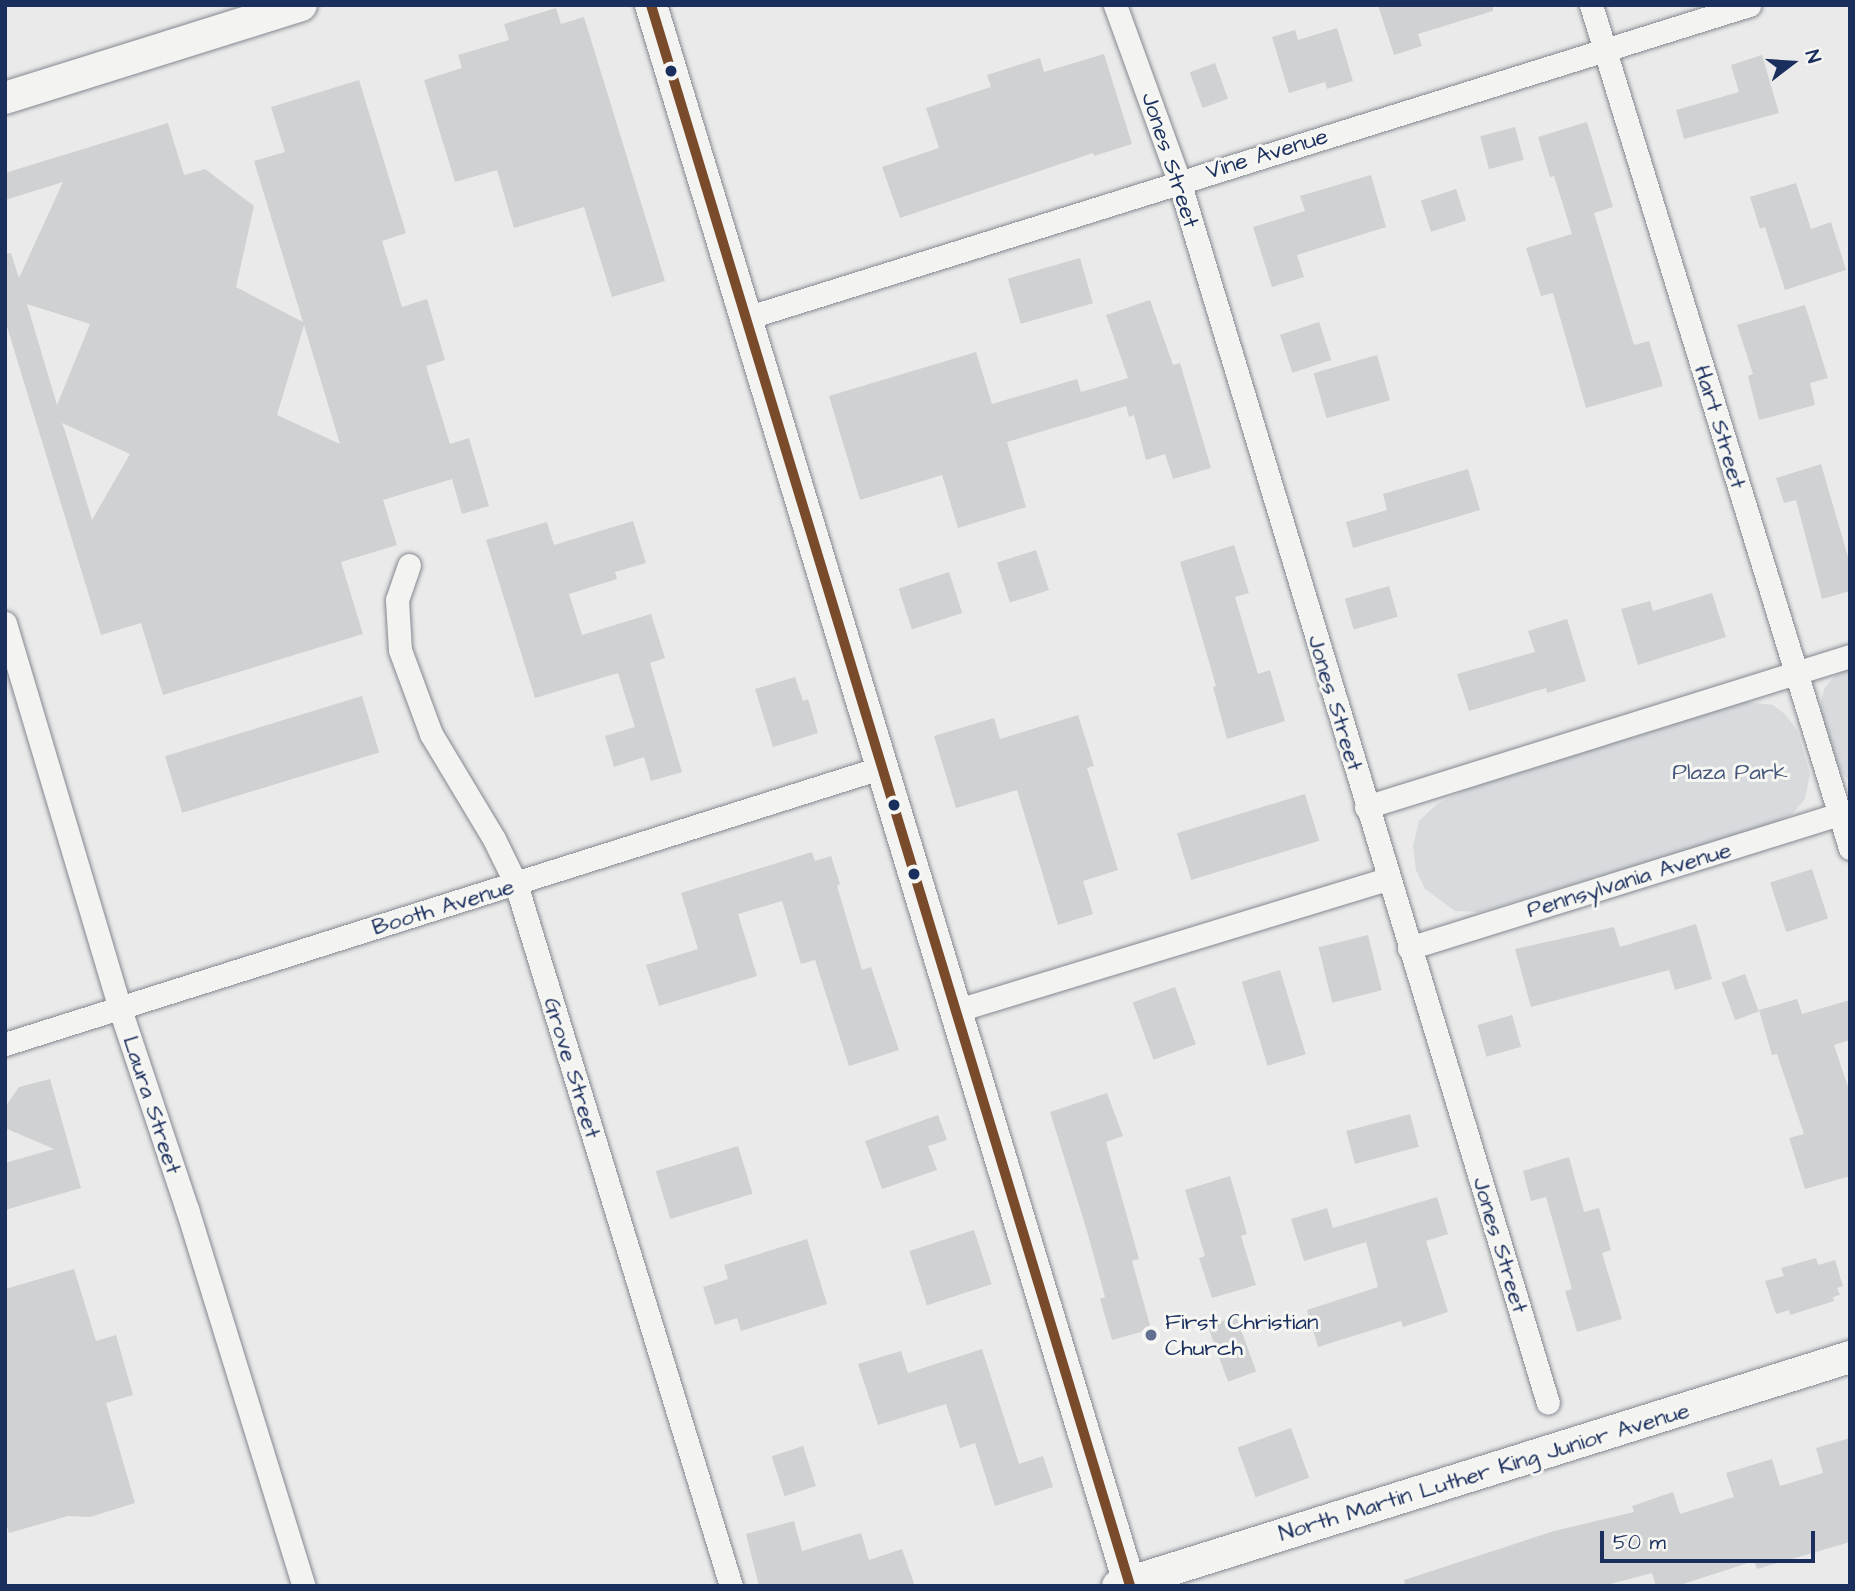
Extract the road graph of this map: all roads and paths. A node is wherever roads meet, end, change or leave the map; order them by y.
1 (301, 5) edge
2 (1115, 5) edge
3 (1591, 5) edge
4 (1749, 5) edge
5 (654, 6) edge
6 (255, 12) edge
7 (1604, 50) junction
8 (5, 98) edge
9 (1178, 181) junction
10 (746, 318) junction
11 (408, 565) dead end
12 (5, 623) edge
13 (1850, 656) edge
14 (11, 661) edge
15 (1796, 673) junction
16 (880, 768) junction
17 (1366, 807) junction
18 (1845, 813) edge
19 (1850, 848) edge
20 (1388, 879) junction
21 (516, 884) junction
22 (1409, 948) junction
23 (120, 1009) junction
24 (955, 1011) junction
25 (5, 1044) edge
26 (1850, 1357) edge
27 (1548, 1403) dead end
28 (1126, 1585) edge
29 (304, 1586) edge
30 (731, 1586) edge

1 - 6 main road
2 - 9 street, Jones Street
3 - 7 street, Hart Street
4 - 7 street, Vine Avenue
5 - 10 main road
6 - 8 main road
7 - 9 street, Vine Avenue
7 - 15 street, Hart Street
9 - 10 street, Vine Avenue
9 - 17 street, Jones Street
10 - 16 main road
11 - 21 street, Grove Street
12 - 14 street, Laura Street
13 - 15 street
14 - 23 street, Laura Street
15 - 17 street
15 - 18 street, Hart Street
16 - 21 street, Booth Avenue
16 - 24 main road
17 - 20 street, Jones Street
18 - 19 street, Hart Street
18 - 22 street, Pennsylvania Avenue
20 - 22 street, Jones Street
20 - 24 street
21 - 23 street, Booth Avenue
21 - 30 street, Grove Street
22 - 27 street, Jones Street
23 - 25 street, Booth Avenue
23 - 29 street, Laura Street
24 - 28 main road
26 - 28 main road, North Martin Luther King Junior Avenue

